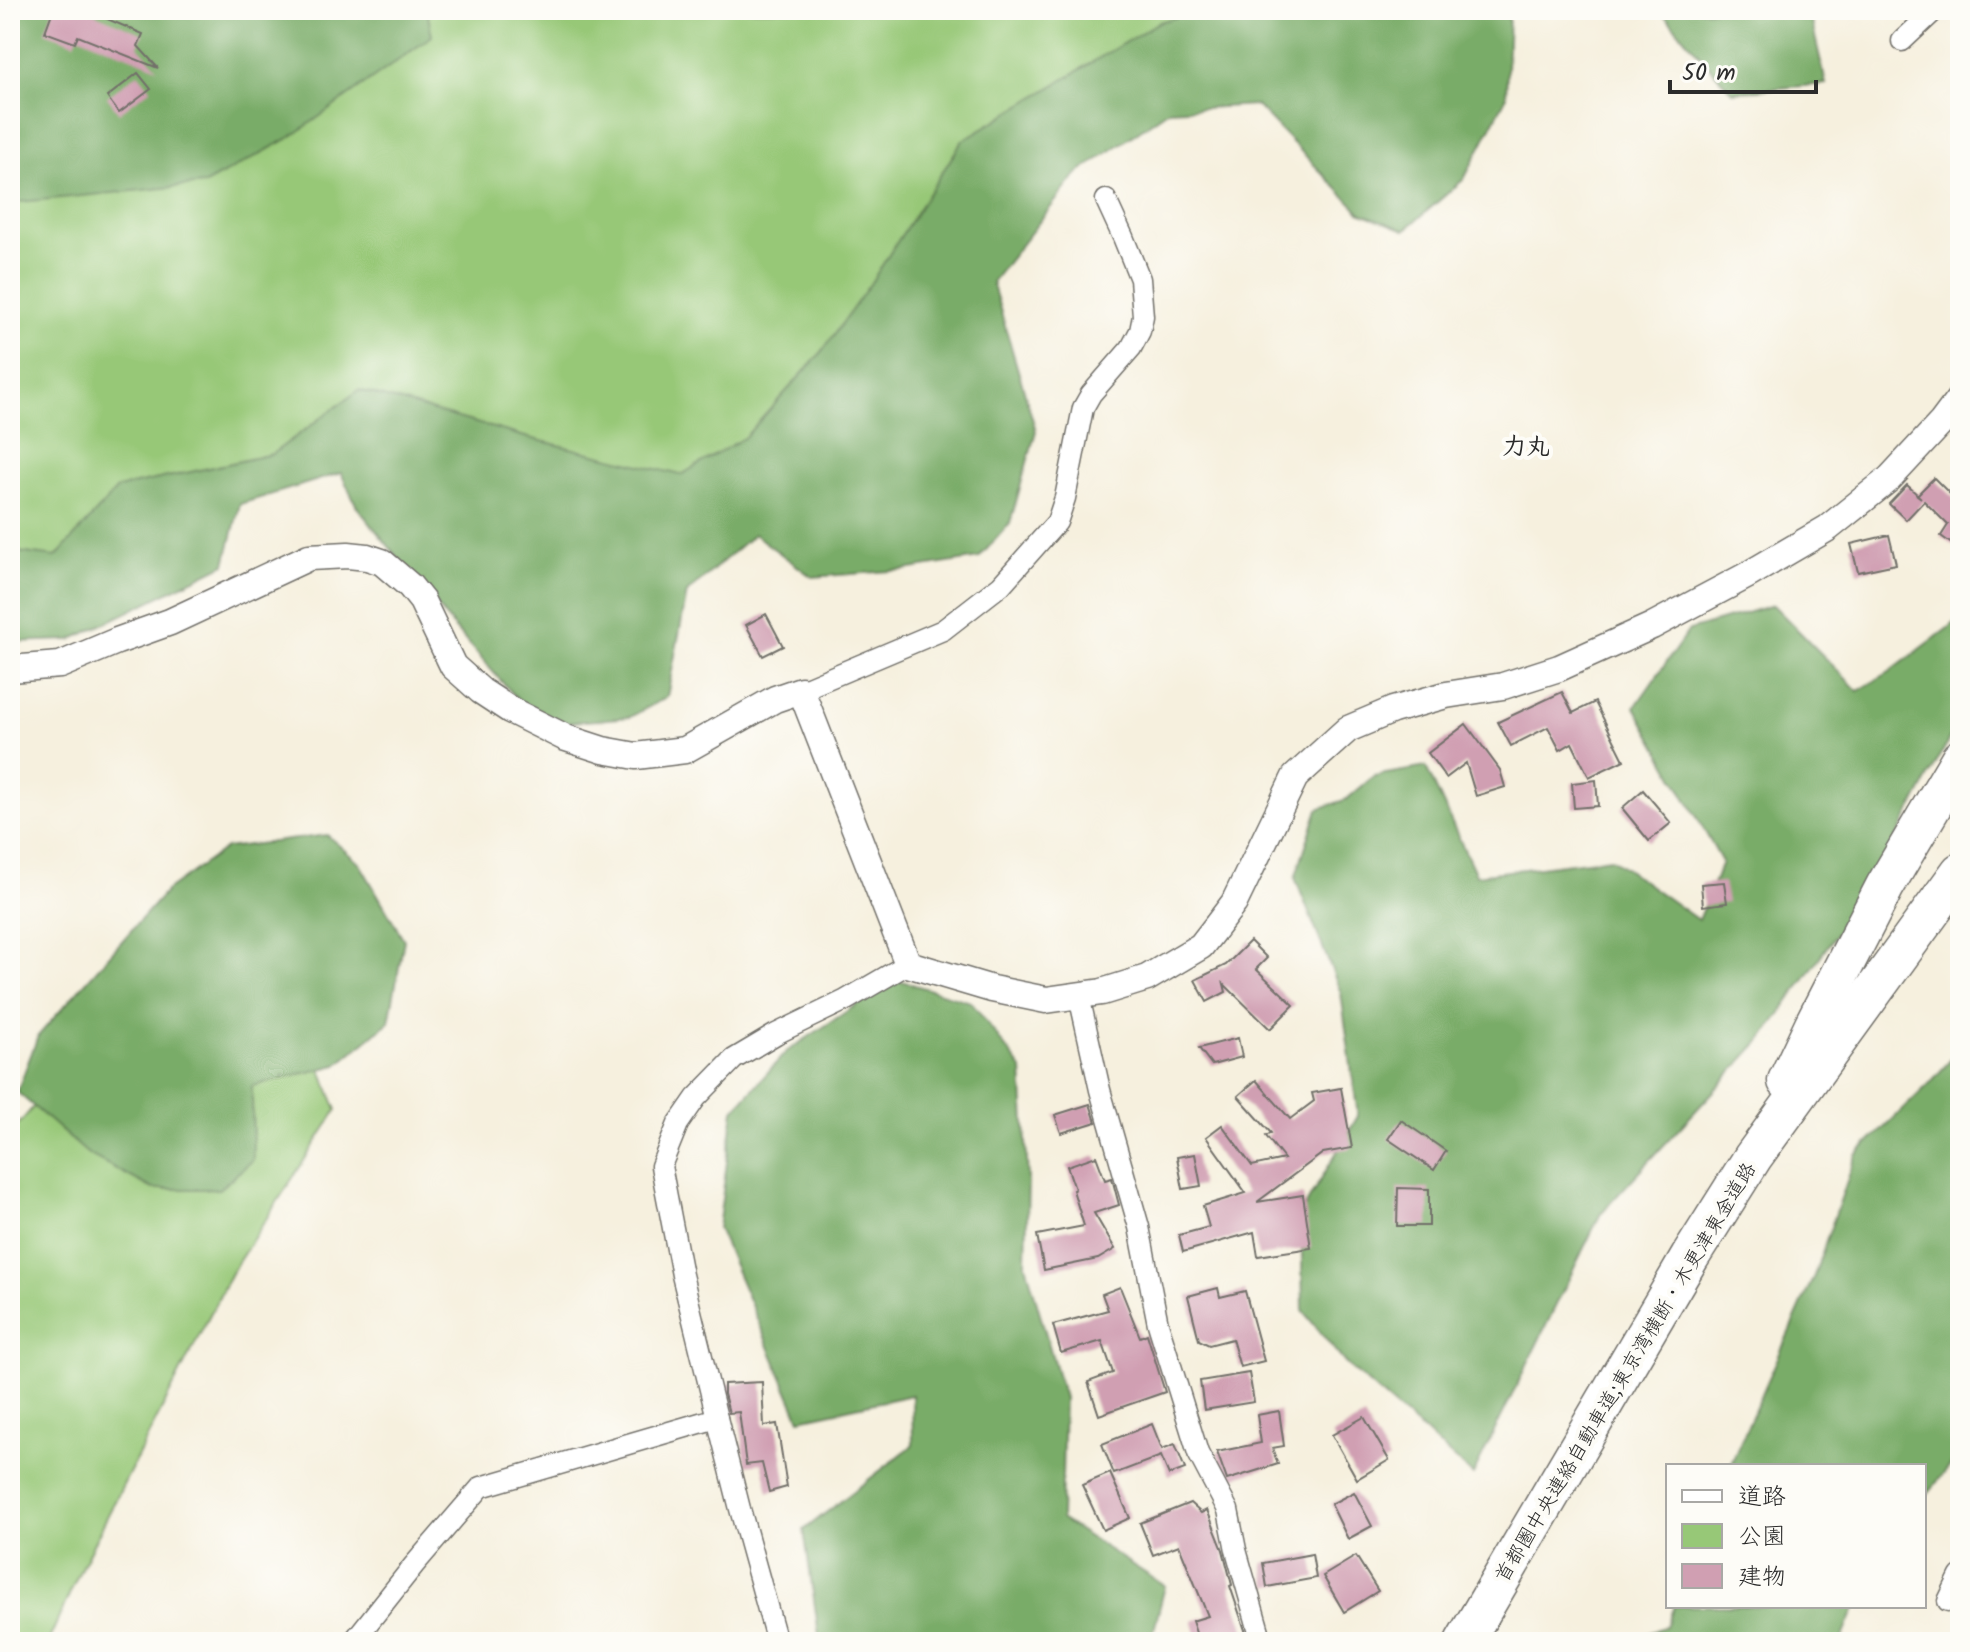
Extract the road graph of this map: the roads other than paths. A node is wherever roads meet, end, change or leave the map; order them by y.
1 (1935, 10) edge
2 (1902, 41) dead end
3 (1106, 200) dead end
4 (1960, 398) edge
5 (10, 669) edge
6 (801, 690) junction
7 (1960, 759) edge
8 (1960, 872) edge
9 (908, 964) junction
10 (1079, 996) junction
11 (1753, 1157) junction
12 (717, 1418) junction
13 (1960, 1576) edge
14 (1948, 1601) dead end
15 (353, 1642) edge
16 (777, 1642) edge
17 (1262, 1642) edge
18 (1464, 1642) edge

1 - 2 street
3 - 6 street
4 - 10 street
5 - 6 street
6 - 9 street
7 - 11 highway
8 - 11 highway, 首都圏中央連絡自動車道;東京湾横断・木更津東金道路
9 - 10 street
9 - 12 street
10 - 17 street
11 - 18 highway, 首都圏中央連絡自動車道;東京湾横断・木更津東金道路
12 - 15 street
12 - 16 street
13 - 14 street

